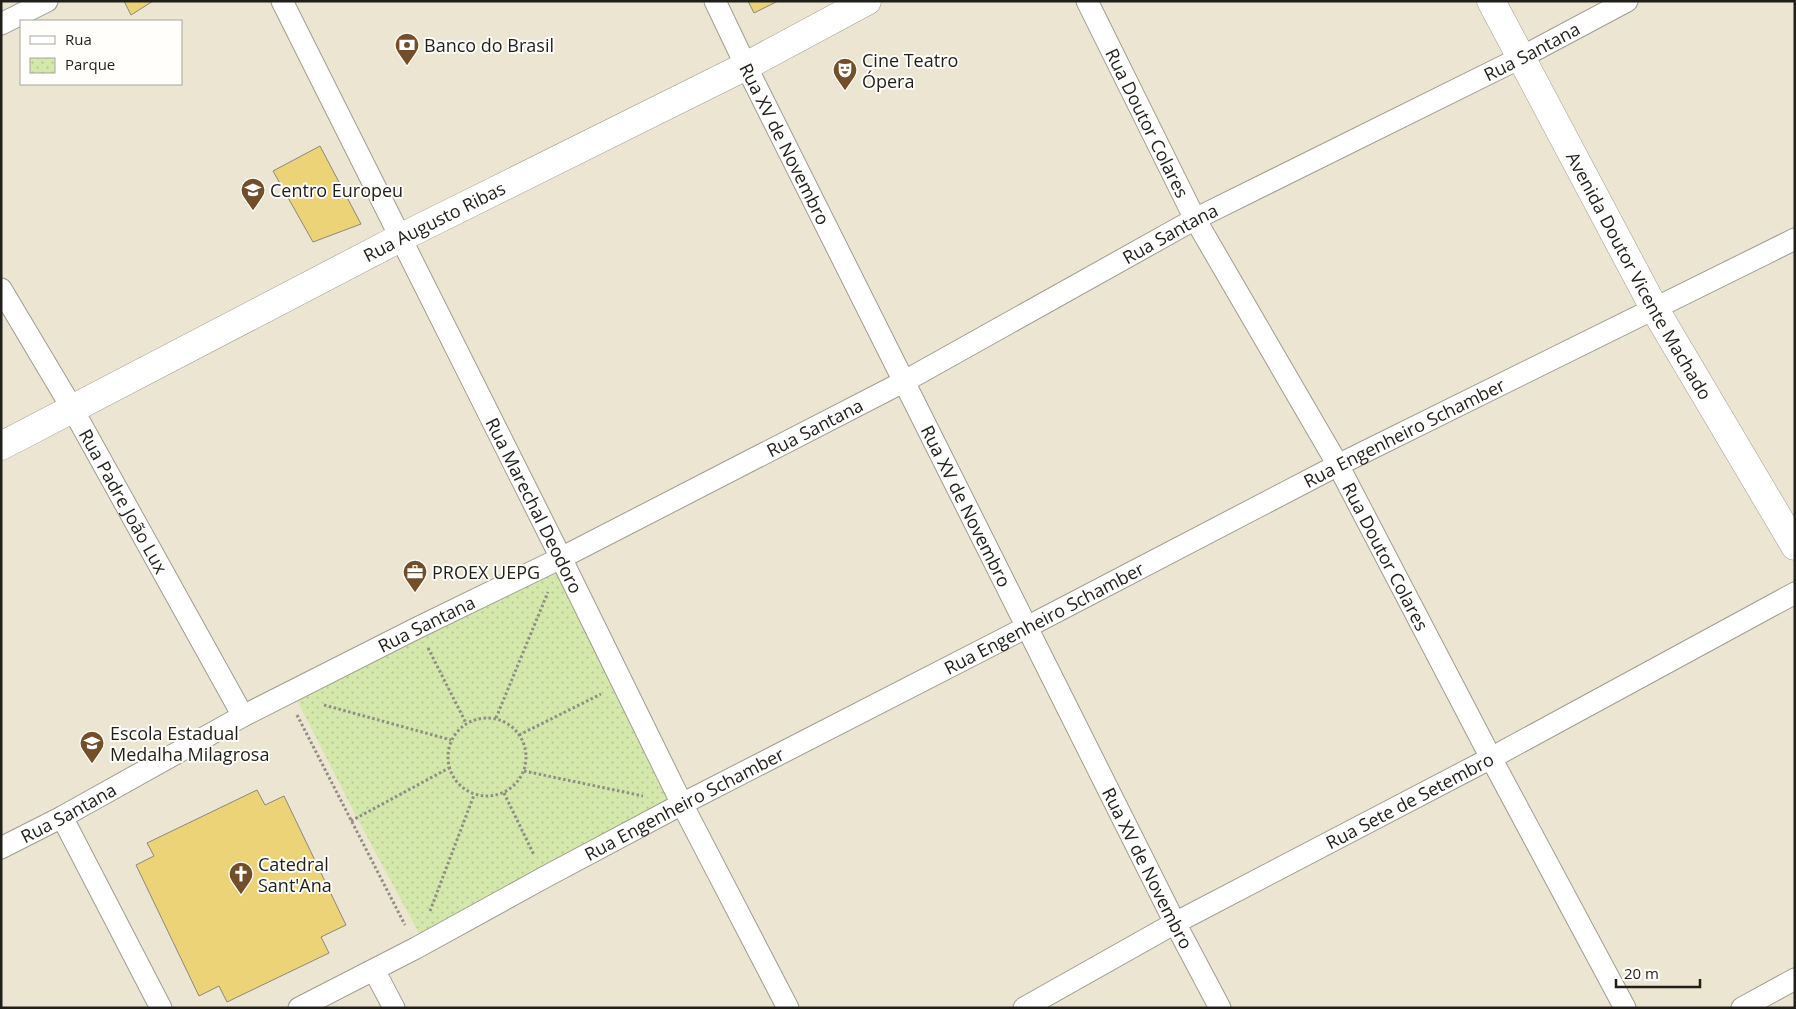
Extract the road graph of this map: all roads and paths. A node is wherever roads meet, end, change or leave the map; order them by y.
1 (46, 1) edge
2 (282, 1) edge
3 (715, 1) edge
4 (867, 1) edge
5 (1087, 1) edge
6 (1491, 1) edge
7 (1627, 1) edge
8 (1, 24) edge
9 (1520, 58) junction
10 (746, 66) junction
11 (1195, 219) junction
12 (400, 238) junction
13 (1795, 239) edge
14 (1, 289) edge
15 (1654, 308) junction
16 (905, 381) junction
17 (72, 408) junction
18 (1, 446) edge
19 (1338, 465) junction
20 (1795, 546) edge
21 (562, 558) junction
22 (1795, 593) edge
23 (417, 628) junction
24 (1027, 628) junction
25 (622, 683) junction
26 (287, 694) junction
27 (243, 716) junction
28 (496, 718) junction
29 (466, 723) junction
30 (519, 735) junction
31 (451, 740) junction
32 (1491, 758) junction
33 (448, 768) junction
34 (524, 770) junction
35 (504, 793) junction
36 (474, 795) junction
37 (682, 804) junction
38 (62, 817) junction
39 (351, 821) junction
40 (1, 848) edge
41 (545, 877) junction
42 (1175, 923) junction
43 (416, 948) junction
44 (374, 970) junction
45 (1795, 979) edge
46 (162, 1008) edge
47 (299, 1008) edge
48 (394, 1008) edge
49 (788, 1008) edge
50 (1024, 1008) edge
51 (1220, 1008) edge
52 (1626, 1008) edge
53 (1742, 1008) edge

1 - 8 street
2 - 12 street, Rua Marechal Deodoro
3 - 10 street, Rua XV de Novembro
4 - 10 main road, Rua Augusto Ribas
5 - 11 street, Rua Doutor Colares
6 - 9 main road, Avenida Doutor Vicente Machado
7 - 9 street, Rua Santana
9 - 11 street, Rua Santana
9 - 15 main road, Avenida Doutor Vicente Machado
10 - 12 main road, Rua Augusto Ribas
10 - 16 street, Rua XV de Novembro
11 - 16 street, Rua Santana
11 - 19 street, Rua Doutor Colares
12 - 17 main road, Rua Augusto Ribas
12 - 21 street, Rua Marechal Deodoro
13 - 15 street, Rua Engenheiro Schamber
14 - 17 street, Rua Padre João Lux
15 - 19 street, Rua Engenheiro Schamber
15 - 20 main road, Avenida Doutor Vicente Machado
16 - 21 street, Rua Santana
16 - 24 street, Rua XV de Novembro
17 - 18 main road, Rua Augusto Ribas
17 - 27 street, Rua Padre João Lux
19 - 24 street, Rua Engenheiro Schamber
19 - 32 street, Rua Doutor Colares
21 - 23 street, Rua Santana
21 - 25 street, Rua Marechal Deodoro
21 - 28 path
22 - 32 street, Rua Sete de Setembro
23 - 26 street, Rua Santana
23 - 29 path
24 - 37 street, Rua Engenheiro Schamber
24 - 42 street, Rua XV de Novembro
25 - 30 path
25 - 37 street, Rua Marechal Deodoro
26 - 27 street, Rua Santana
26 - 31 path
26 - 39 path
27 - 38 street, Rua Santana
28 - 29 path
28 - 30 path
29 - 31 path
30 - 34 path
31 - 33 path
32 - 42 street, Rua Sete de Setembro
32 - 52 street, Rua Doutor Colares
33 - 36 path
33 - 39 path
34 - 35 path
34 - 37 path
35 - 36 path
35 - 41 path
36 - 43 path
37 - 41 street, Rua Engenheiro Schamber
37 - 49 street, Rua Marechal Deodoro
38 - 40 street, Rua Santana
38 - 46 street
39 - 43 path
41 - 43 street, Rua Engenheiro Schamber
42 - 50 street, Rua Sete de Setembro
42 - 51 street, Rua XV de Novembro
43 - 44 street, Rua Engenheiro Schamber
44 - 47 street, Rua Engenheiro Schamber
44 - 48 street
45 - 53 street

